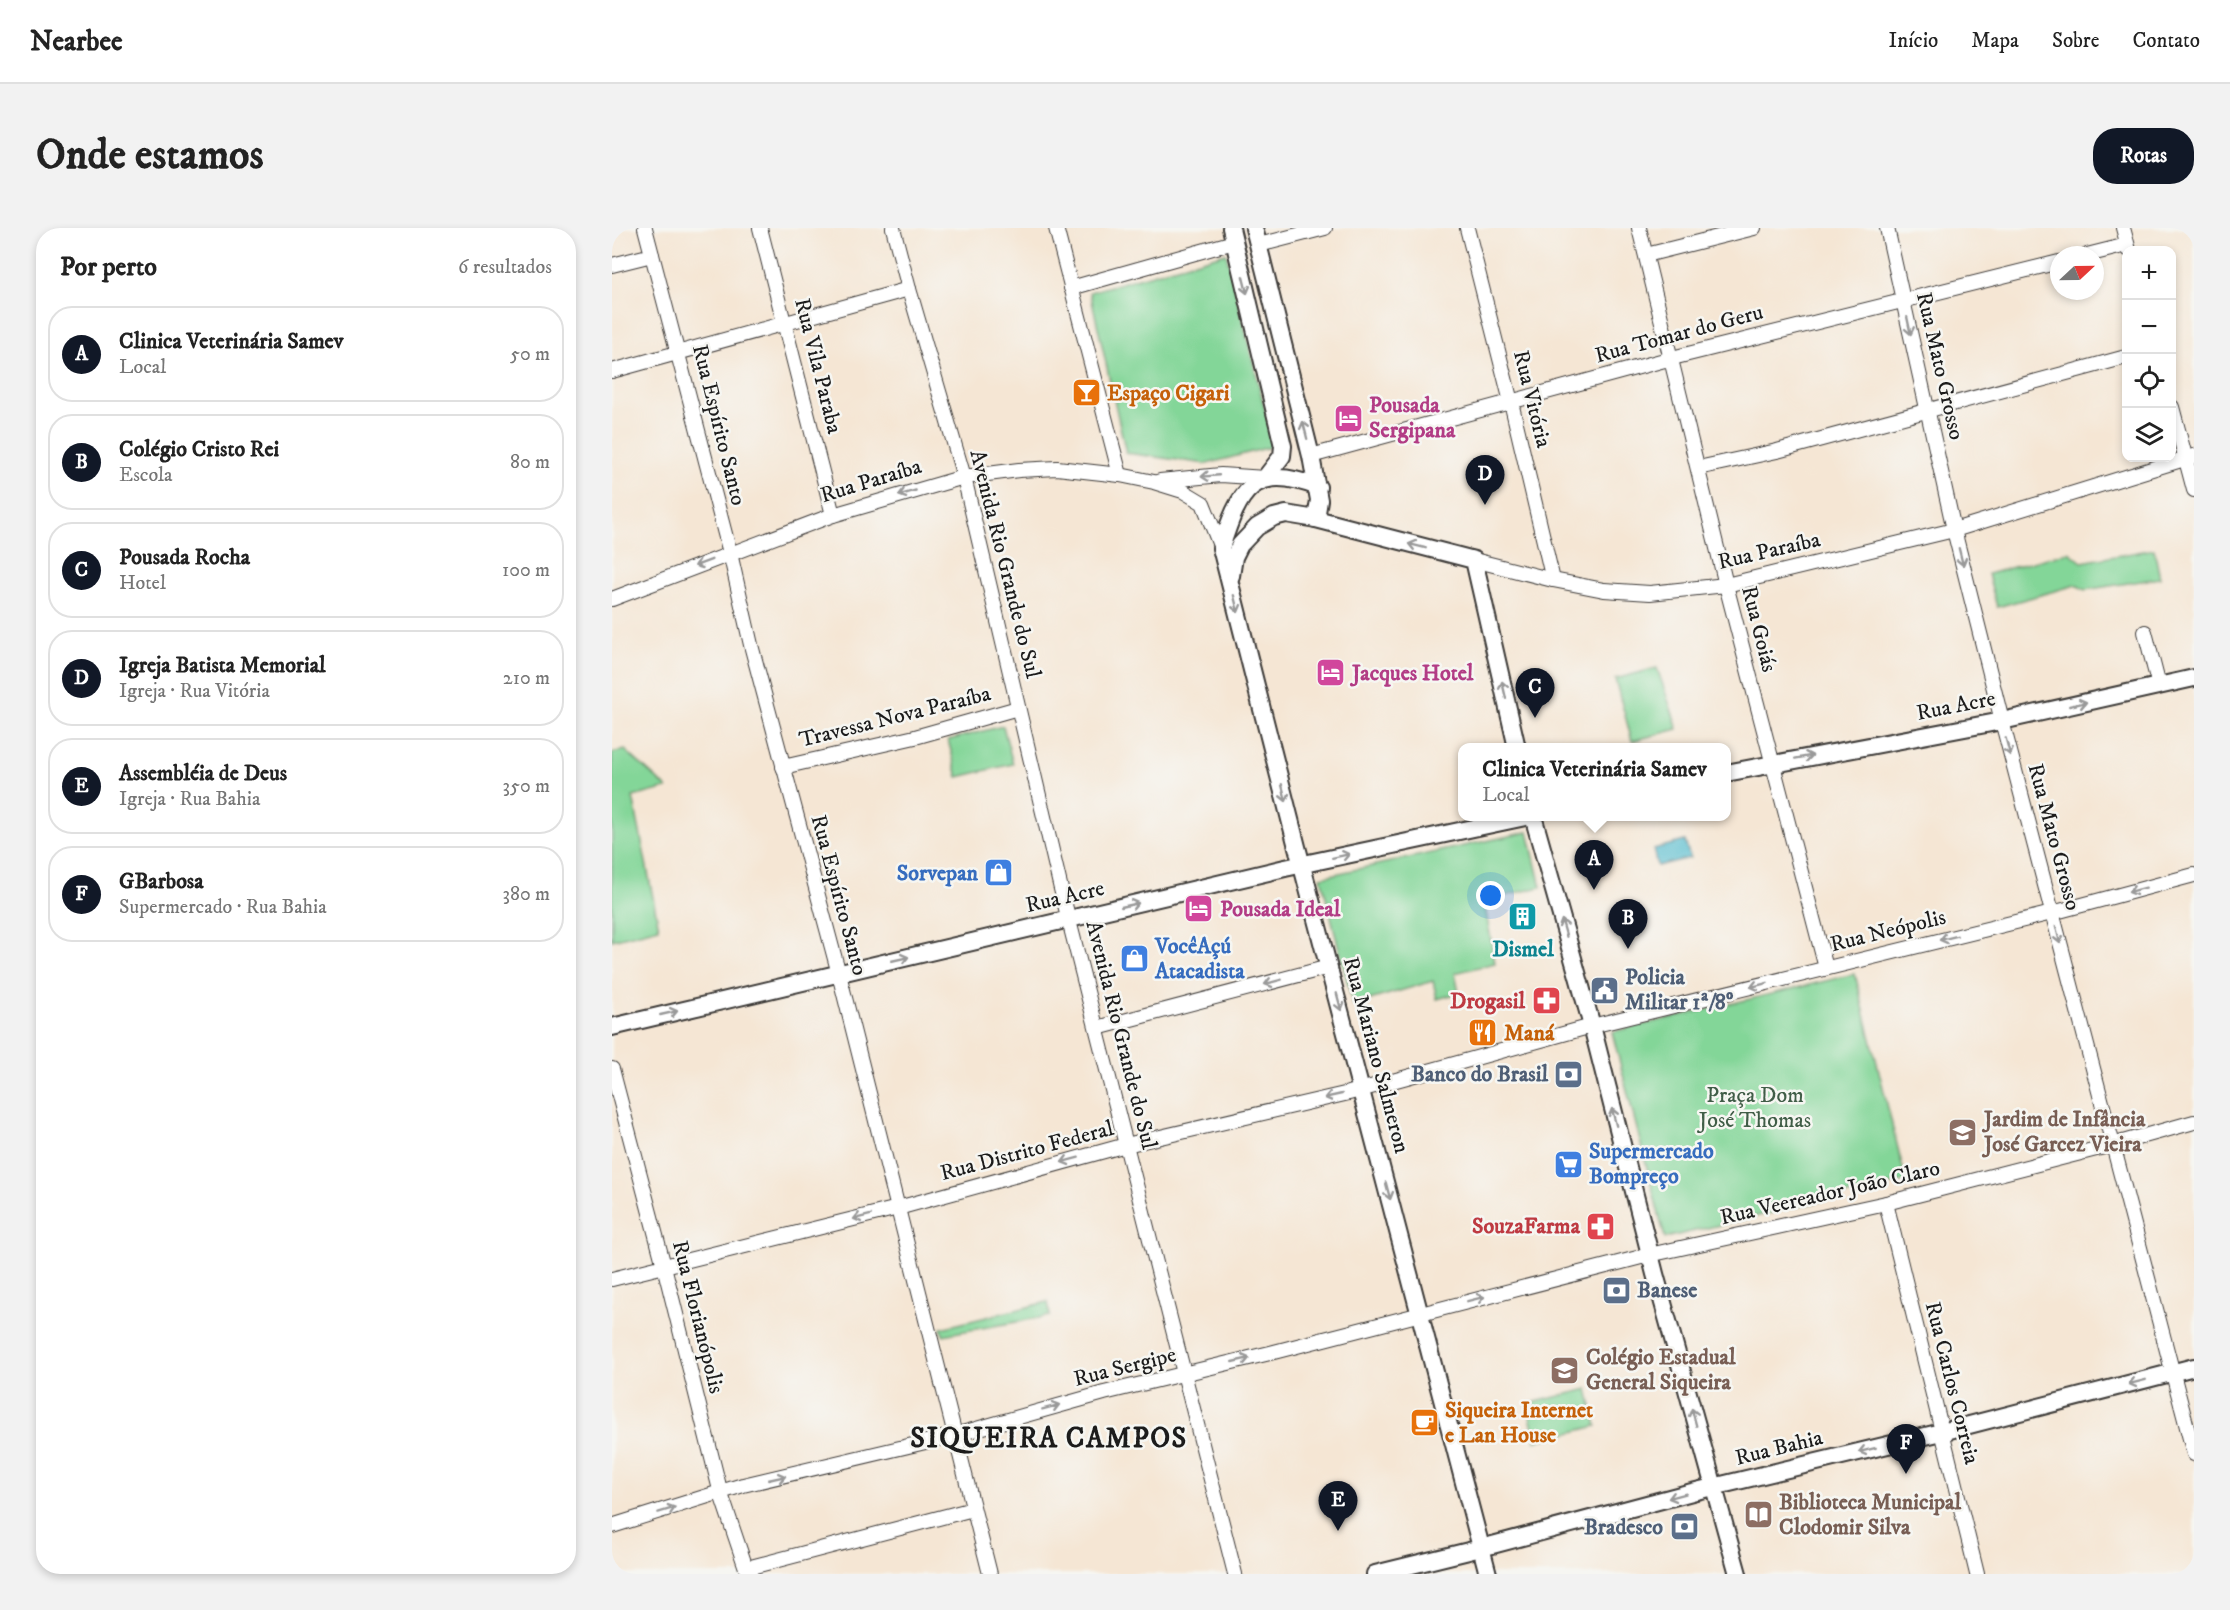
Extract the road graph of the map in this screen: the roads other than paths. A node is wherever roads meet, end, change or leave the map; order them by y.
1 (645, 228) edge
2 (760, 228) edge
3 (893, 228) edge
4 (1056, 228) edge
5 (1324, 228) edge
6 (1467, 228) edge
7 (1639, 228) edge
8 (1754, 228) edge
9 (1887, 228) edge
10 (2123, 228) edge
11 (1233, 235) edge
12 (1257, 236) edge
13 (2128, 246) edge
14 (2122, 249) edge
15 (2104, 252) edge
16 (652, 255) junction
17 (1646, 255) junction
18 (2050, 264) edge
19 (612, 266) edge
20 (1071, 288) junction
21 (909, 289) junction
22 (1903, 300) junction
23 (785, 323) junction
24 (678, 352) junction
25 (1672, 358) junction
26 (2122, 358) edge
27 (612, 371) edge
28 (1511, 402) junction
29 (2172, 408) edge
30 (1928, 411) junction
31 (1311, 456) junction
32 (2190, 458) edge
33 (1698, 468) junction
34 (1120, 475) junction
35 (964, 477) junction
36 (1265, 478) junction
37 (1155, 482) junction
38 (1318, 488) junction
39 (2194, 490) edge
40 (834, 515) junction
41 (1316, 519) junction
42 (1954, 530) junction
43 (1221, 548) junction
44 (730, 553) junction
45 (1474, 560) junction
46 (1230, 579) junction
47 (1553, 580) junction
48 (1726, 585) junction
49 (612, 598) edge
50 (2145, 632) dead end
51 (2194, 678) edge
52 (2159, 686) junction
53 (1018, 708) junction
54 (2001, 721) junction
55 (1516, 743) edge
56 (1772, 763) junction
57 (783, 767) junction
58 (1731, 772) edge
59 (1508, 821) edge
60 (1533, 821) edge
61 (1302, 864) junction
62 (2194, 875) edge
63 (2052, 913) junction
64 (1070, 919) junction
65 (1329, 967) junction
66 (1826, 968) junction
67 (839, 974) junction
68 (1592, 1026) junction
69 (612, 1027) edge
70 (1097, 1028) junction
71 (612, 1069) edge
72 (1361, 1089) junction
73 (2194, 1122) edge
74 (1126, 1145) junction
75 (2112, 1145) junction
76 (1886, 1203) junction
77 (898, 1208) junction
78 (1650, 1255) junction
79 (664, 1266) junction
80 (612, 1279) edge
81 (1419, 1314) junction
82 (2194, 1367) edge
83 (2174, 1372) junction
84 (1184, 1374) junction
85 (1942, 1432) junction
86 (955, 1435) junction
87 (2194, 1454) edge
88 (1714, 1487) junction
89 (721, 1494) junction
90 (973, 1509) junction
91 (612, 1526) edge
92 (1481, 1548) junction
93 (747, 1571) edge
94 (990, 1574) edge
95 (1235, 1574) edge
96 (1374, 1574) edge
97 (1488, 1574) edge
98 (1738, 1574) edge
99 (1977, 1574) edge

1 - 16 street, Rua Espírito Santo
2 - 23 street, Rua Vila Paraba
3 - 21 street, Avenida Rio Grande do Sul
4 - 20 street
5 - 12 street
6 - 28 street, Rua Vitória
7 - 17 street, Rua Goiás
8 - 17 street
9 - 22 street, Rua Mato Grosso
10 - 13 street
11 - 20 street
11 -> 36 main road
31 -> 12 main road
14 - 15 street
16 - 19 street
16 - 24 street, Rua Espírito Santo
17 - 25 street, Rua Goiás
18 - 22 street, Rua Tomar do Geru
20 - 34 street
21 - 23 street
21 - 35 street, Avenida Rio Grande do Sul
22 - 25 street, Rua Tomar do Geru
22 -> 30 street, Rua Mato Grosso
23 - 24 street
23 - 40 street, Rua Vila Paraba
24 - 27 street
24 - 44 street, Rua Espírito Santo
25 - 28 street, Rua Tomar do Geru
25 - 33 street, Rua Goiás
26 - 30 street
28 - 31 street, Rua Tomar do Geru
28 - 47 street, Rua Vitória
29 - 32 street
30 - 33 street
30 - 42 street, Rua Mato Grosso
31 - 38 main road
32 - 39 street
32 - 42 street, Rua Paraíba
33 - 48 street, Rua Goiás
34 - 35 street, Rua Paraíba
34 - 37 street, Rua Paraíba
35 -> 40 street, Rua Paraíba
35 - 53 street, Avenida Rio Grande do Sul
36 -> 37 street
36 - 38 main road
36 - 43 main road
37 - 43 street
38 - 41 main road
40 - 44 street, Rua Paraíba
45 -> 41 main road, Rua Paraíba
41 - 46 main road, Rua Paraíba
42 - 48 street, Rua Paraíba
42 -> 54 street, Rua Mato Grosso
43 - 46 main road, Rua Mariano Salmeron
44 -> 49 street, Rua Paraíba
44 - 57 street, Rua Espírito Santo
45 - 47 street, Rua Paraíba
55 -> 45 main road
46 -> 61 main road, Rua Mariano Salmeron
47 - 48 street, Rua Paraíba
48 - 56 street, Rua Goiás
50 - 52 street
51 - 52 main road, Rua Acre
54 -> 52 main road, Rua Acre
53 - 57 street, Travessa Nova Paraíba
53 - 64 street, Avenida Rio Grande do Sul
56 -> 54 main road, Rua Acre
54 -> 63 street, Rua Mato Grosso
56 - 58 main road, Rua Acre
56 - 66 street, Rua Goiás
57 - 67 street, Rua Espírito Santo
61 -> 59 main road, Rua Acre
68 -> 60 main road
64 -> 61 main road, Rua Acre
61 - 65 main road, Rua Mariano Salmeron
62 -> 63 street, Rua Neópolis
63 -> 66 street, Rua Neópolis
63 -> 75 street, Rua Mato Grosso
67 -> 64 main road, Rua Acre
64 - 70 street, Avenida Rio Grande do Sul
65 -> 70 street
65 -> 72 main road, Rua Mariano Salmeron
66 -> 68 street, Rua Neópolis
69 -> 67 main road, Rua Acre
67 - 77 street, Rua Espírito Santo
68 - 72 street, Rua Distrito Federal
78 -> 68 main road
70 - 74 street, Avenida Rio Grande do Sul
71 - 79 street, Rua Florianópolis
72 -> 74 street, Rua Distrito Federal
72 -> 81 main road, Rua Mariano Salmeron
73 - 75 street, Rua Veereador João Claro
74 -> 77 street, Rua Distrito Federal
74 - 84 street, Avenida Rio Grande do Sul
75 - 76 street, Rua Veereador João Claro
75 - 83 street, Rua Mato Grosso
76 - 78 street, Rua Veereador João Claro
76 - 85 street, Rua Carlos Correia
77 -> 79 street, Rua Distrito Federal
77 - 86 street, Rua Espírito Santo
81 -> 78 street, Rua Sergipe
88 -> 78 main road
79 - 80 street, Rua Distrito Federal
79 - 89 street, Rua Florianópolis
84 -> 81 street, Rua Sergipe
81 - 92 main road, Rua Mariano Salmeron
82 - 83 main road, Rua Bahia
83 -> 85 main road, Rua Bahia
83 - 87 street, Rua Mato Grosso
86 -> 84 street, Rua Sergipe
84 - 95 street, Avenida Rio Grande do Sul
85 -> 88 main road, Rua Bahia
85 - 99 street, Rua Carlos Correia
89 -> 86 street, Rua Sergipe
86 - 90 street, Rua Espírito Santo
88 -> 92 main road, Rua Bahia
88 - 98 main road
91 -> 89 street, Rua Sergipe
89 - 93 street, Rua Florianópolis
90 - 93 street
90 - 94 street, Rua Espírito Santo
92 - 96 main road, Rua Bahia
92 - 97 main road, Rua Mariano Salmeron

